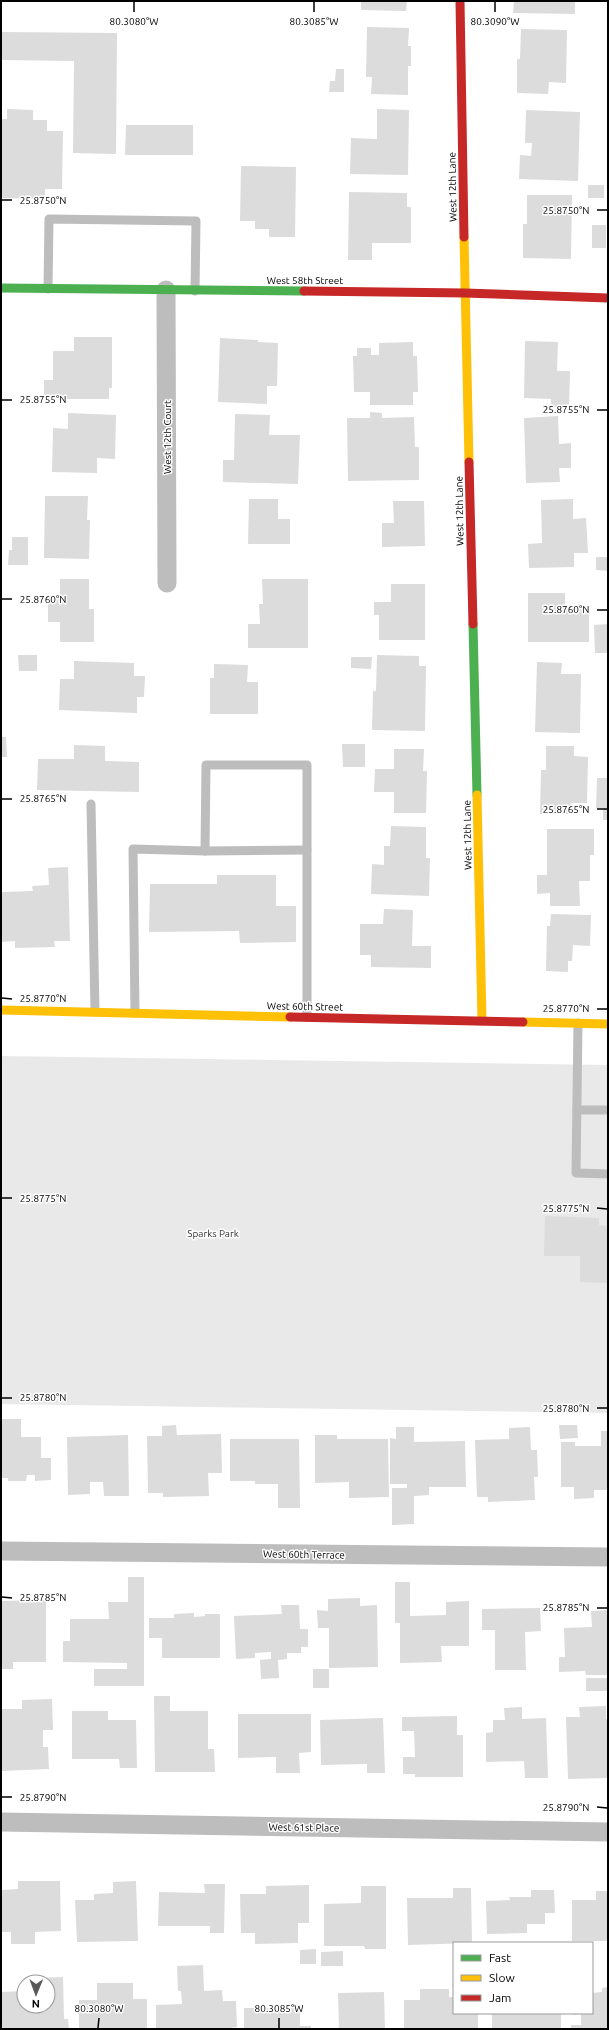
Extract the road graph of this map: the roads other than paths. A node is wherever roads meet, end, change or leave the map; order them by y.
1 (460, 1) edge
2 (1, 288) edge
3 (48, 289) junction
4 (166, 290) junction
5 (195, 291) junction
6 (465, 293) junction
7 (608, 298) edge
8 (167, 583) dead end
9 (91, 804) dead end
10 (307, 850) junction
11 (205, 851) junction
12 (1, 1010) edge
13 (94, 1012) junction
14 (135, 1014) junction
15 (307, 1017) junction
16 (482, 1021) junction
17 (578, 1023) junction
18 (608, 1024) edge
19 (577, 1110) junction
20 (608, 1110) edge
21 (608, 1174) edge
22 (1, 1550) edge
23 (608, 1558) edge
24 (1, 1822) edge
25 (608, 1832) edge

1 - 6 street, West 12th Lane
2 - 3 street, West 58th Street
3 - 4 street, West 58th Street
3 - 5 lane
4 - 5 street, West 58th Street
4 - 8 street, West 12th Court
5 - 6 street, West 58th Street
6 - 7 street, West 58th Street
6 - 16 street, West 12th Lane
9 - 13 lane
10 - 11 lane
10 - 11 lane
10 - 15 lane
11 - 14 lane
12 - 13 street, West 60th Street
13 - 14 street, West 60th Street
14 - 15 street, West 60th Street
15 - 16 street, West 60th Street
16 - 17 street, West 60th Street
17 - 18 street, West 60th Street
17 - 19 lane
19 - 20 lane
19 - 21 lane
22 - 23 street, West 60th Terrace
24 - 25 street, West 61st Place

